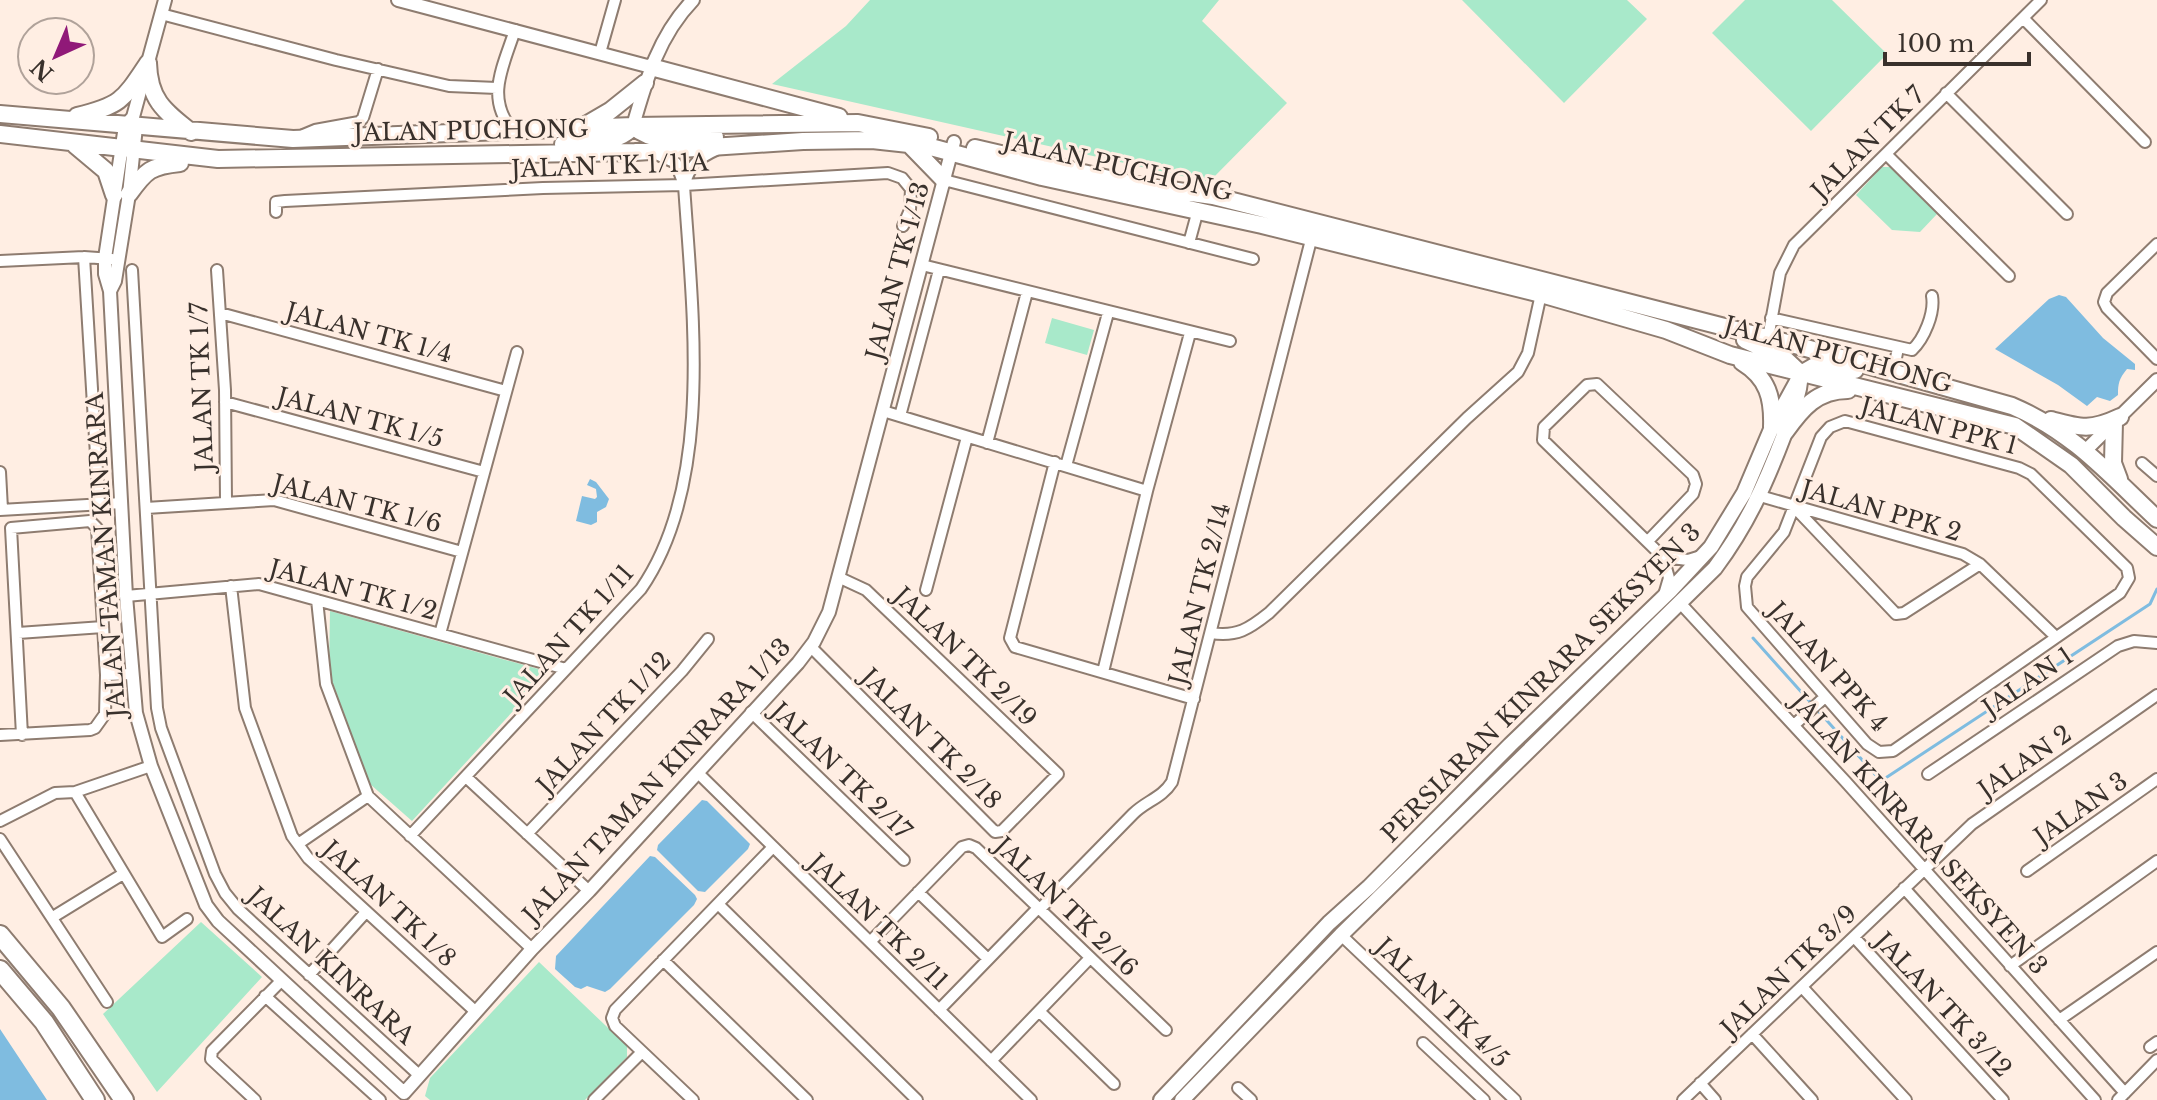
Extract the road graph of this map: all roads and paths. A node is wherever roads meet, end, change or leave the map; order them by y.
1 (165, 0) edge
2 (398, 0) edge
3 (615, 0) edge
4 (693, 0) edge
5 (2041, 0) edge
6 (161, 14) junction
7 (2023, 18) junction
8 (515, 30) junction
9 (600, 53) junction
10 (148, 63) junction
11 (651, 67) junction
12 (378, 69) junction
13 (645, 83) junction
14 (497, 88) junction
15 (1946, 93) junction
16 (0, 114) edge
17 (64, 119) junction
18 (132, 123) junction
19 (858, 123) junction
20 (633, 126) junction
21 (581, 128) junction
22 (513, 131) junction
23 (191, 132) junction
24 (0, 134) edge
25 (293, 139) junction
26 (872, 140) junction
27 (2145, 142) dead end
28 (72, 143) junction
29 (908, 144) junction
30 (721, 147) junction
31 (953, 147) junction
32 (127, 150) junction
33 (648, 152) junction
34 (1886, 154) junction
35 (511, 155) junction
36 (218, 159) junction
37 (944, 180) junction
38 (684, 185) junction
39 (122, 194) junction
40 (1198, 210) junction
41 (276, 212) dead end
42 (2067, 214) dead end
43 (903, 226) dead end
44 (1312, 236) junction
45 (1189, 243) junction
46 (2157, 244) edge
47 (84, 257) junction
48 (111, 259) junction
49 (1253, 259) dead end
50 (0, 261) edge
51 (922, 265) junction
52 (132, 270) dead end
53 (217, 270) dead end
54 (939, 270) junction
55 (2009, 276) dead end
56 (1027, 292) junction
57 (1541, 294) junction
58 (1932, 296) dead end
59 (220, 313) junction
60 (1108, 313) junction
61 (1771, 318) junction
62 (1728, 328) junction
63 (1190, 333) junction
64 (1768, 338) junction
65 (1230, 341) dead end
66 (1898, 348) junction
67 (517, 352) dead end
68 (1730, 355) junction
69 (2157, 359) edge
70 (1889, 372) junction
71 (1801, 374) junction
72 (2157, 380) edge
73 (506, 391) junction
74 (1870, 391) junction
75 (225, 402) junction
76 (883, 411) junction
77 (900, 416) junction
78 (2041, 418) junction
79 (2117, 420) junction
80 (2015, 426) junction
81 (1778, 430) junction
82 (967, 437) junction
83 (987, 443) junction
84 (2086, 450) junction
85 (2142, 463) dead end
86 (1061, 464) junction
87 (0, 472) edge
88 (484, 472) junction
89 (2157, 476) edge
90 (1147, 491) junction
91 (2131, 495) junction
92 (1760, 496) junction
93 (226, 502) junction
94 (122, 503) junction
95 (99, 504) junction
96 (1795, 507) junction
97 (146, 508) junction
98 (1, 510) edge
99 (2124, 518) junction
100 (2157, 519) edge
101 (1648, 541) junction
102 (2157, 547) edge
103 (462, 552) junction
104 (1704, 555) junction
105 (1663, 557) junction
106 (1980, 564) junction
107 (838, 577) junction
108 (1679, 581) junction
109 (231, 586) junction
110 (926, 590) dead end
111 (151, 594) junction
112 (126, 596) junction
113 (317, 600) junction
114 (1660, 600) junction
115 (1681, 604) junction
116 (103, 627) junction
117 (18, 633) junction
118 (1211, 633) junction
119 (440, 634) junction
120 (2056, 637) junction
121 (708, 639) dead end
122 (2157, 643) edge
123 (811, 647) junction
124 (566, 669) junction
125 (1103, 672) junction
126 (132, 674) junction
127 (106, 675) junction
128 (2157, 695) edge
129 (1194, 699) junction
130 (1822, 700) junction
131 (751, 712) junction
132 (1797, 722) junction
133 (0, 735) edge
134 (22, 735) junction
135 (151, 766) junction
136 (698, 773) junction
137 (1058, 774) joint
138 (1928, 774) dead end
139 (466, 777) junction
140 (2157, 779) edge
141 (75, 792) junction
142 (368, 796) junction
143 (0, 821) edge
144 (527, 834) junction
145 (410, 836) junction
146 (0, 839) edge
147 (298, 844) junction
148 (773, 847) junction
149 (904, 860) dead end
150 (2157, 861) edge
151 (1922, 870) junction
152 (2027, 871) dead end
153 (123, 874) junction
154 (1369, 887) junction
155 (1904, 888) junction
156 (589, 891) junction
157 (918, 892) junction
158 (718, 904) junction
159 (1039, 908) junction
160 (366, 912) junction
161 (53, 917) junction
162 (187, 919) dead end
163 (0, 935) edge
164 (1341, 935) junction
165 (1854, 937) junction
166 (870, 942) junction
167 (532, 949) junction
168 (2157, 952) edge
169 (1090, 958) junction
170 (988, 959) junction
171 (663, 960) junction
172 (2010, 966) junction
173 (0, 970) edge
174 (309, 975) junction
175 (1277, 979) junction
176 (282, 980) junction
177 (1802, 987) junction
178 (265, 996) junction
179 (107, 1002) dead end
180 (939, 1010) junction
181 (1039, 1011) junction
182 (476, 1012) junction
183 (2059, 1020) junction
184 (1166, 1030) dead end
185 (1752, 1034) junction
186 (1423, 1043) dead end
187 (642, 1052) junction
188 (2157, 1060) edge
189 (991, 1061) junction
190 (419, 1075) junction
191 (1700, 1083) junction
192 (1114, 1084) dead end
193 (1238, 1088) dead end
194 (2122, 1096) edge
195 (407, 1097) edge
196 (95, 1100) edge
197 (124, 1100) edge
198 (255, 1100) edge
199 (380, 1100) edge
200 (594, 1100) edge
201 (693, 1100) edge
202 (807, 1100) edge
203 (917, 1100) edge
204 (1031, 1100) edge
205 (1161, 1100) edge
206 (1182, 1100) edge
207 (1251, 1100) edge
208 (1484, 1100) edge
209 (1515, 1100) edge
210 (1683, 1100) edge
211 (1715, 1100) edge
212 (1812, 1100) edge
213 (1906, 1100) edge
214 (2003, 1100) edge
215 (2095, 1100) edge

1 - 6 street, JALAN TAMAN KINRARA
2 - 8 street
3 - 9 street
4 - 11 street
5 - 7 street, JALAN TK 7
6 - 10 street, JALAN TAMAN KINRARA
6 - 12 street
7 - 15 street, JALAN TK 7
7 - 27 street
8 - 9 street
8 - 14 street
9 - 11 street
10 - 17 main road
10 - 18 street, JALAN TAMAN KINRARA
10 - 23 main road
11 - 13 street
11 - 19 main road
12 - 14 street
12 - 25 street
13 - 20 street
13 - 21 main road
14 - 22 street
15 - 34 street, JALAN TK 7
15 - 42 street
16 - 17 main road, JALAN PUCHONG
17 - 18 main road, JALAN PUCHONG
18 - 23 main road, JALAN PUCHONG
18 - 32 street, JALAN TAMAN KINRARA
19 - 20 main road, JALAN PUCHONG
19 - 31 main road, JALAN PUCHONG
20 - 21 main road, JALAN PUCHONG
20 - 26 main road
20 - 35 main road
21 - 22 main road, JALAN PUCHONG
22 - 25 main road, JALAN PUCHONG
23 - 25 main road, JALAN PUCHONG
24 - 28 main road, JALAN PUCHONG
26 - 29 main road, JALAN PUCHONG
26 - 30 main road, JALAN PUCHONG
28 - 32 main road, JALAN PUCHONG
28 - 39 main road
29 - 31 main road, JALAN PUCHONG
29 - 37 main road
30 - 33 main road, JALAN PUCHONG
30 - 38 street
31 - 37 street, JALAN TK 1/13
31 - 40 main road, JALAN PUCHONG
31 - 62 main road, JALAN PUCHONG
32 - 36 main road, JALAN PUCHONG
32 - 39 street, JALAN TAMAN KINRARA
33 - 35 main road, JALAN PUCHONG
33 - 38 street
34 - 55 street
34 - 61 street, JALAN TK 7
35 - 36 main road, JALAN PUCHONG
36 - 39 main road
37 - 45 street
37 - 51 street, JALAN TK 1/13
38 - 41 street, JALAN TK 1/11A
38 - 43 street, JALAN TK 1/11A
38 - 124 street, JALAN TK 1/11
39 - 48 street, JALAN TAMAN KINRARA
40 - 44 main road, JALAN PUCHONG
40 - 45 street
44 - 57 main road, JALAN PUCHONG
44 - 118 street, JALAN TK 2/14
45 - 49 street
46 - 69 street
47 - 48 street
47 - 50 street
47 - 95 street
48 - 94 street, JALAN TAMAN KINRARA
51 - 54 street
51 - 76 street, JALAN TK 1/13
52 - 97 street, JALAN KINRARA
53 - 59 street, JALAN TK 1/7
54 - 56 street
54 - 77 street
56 - 60 street
56 - 83 street
57 - 68 main road, JALAN PUCHONG
57 - 118 street
58 - 66 street
59 - 73 street, JALAN TK 1/4
59 - 75 street, JALAN TK 1/7
60 - 63 street
60 - 86 street
61 - 64 street, JALAN TK 7
61 - 66 street
62 - 64 main road, JALAN PUCHONG
62 - 71 main road
63 - 65 street
63 - 90 street
64 - 70 main road, JALAN PUCHONG
66 - 70 street
67 - 73 street
68 - 71 main road, JALAN PUCHONG
68 - 81 main road
70 - 71 main road
70 - 78 main road, JALAN PUCHONG
71 - 74 main road, JALAN PUCHONG
71 - 81 main road, PERSIARAN KINRARA SEKSYEN 3
72 - 79 street
73 - 88 street
74 - 80 main road, JALAN PUCHONG
74 - 81 main road
75 - 88 street, JALAN TK 1/5
75 - 93 street, JALAN TK 1/7
76 - 77 street
76 - 107 street, JALAN TAMAN KINRARA 1/13
77 - 82 street
78 - 79 main road
78 - 84 main road, JALAN PUCHONG
79 - 84 street
79 - 91 main road
80 - 84 main road
80 - 99 main road, JALAN PUCHONG
81 - 92 main road, PERSIARAN KINRARA SEKSYEN 3
81 - 104 main road, PERSIARAN KINRARA SEKSYEN 3
82 - 83 street
82 - 110 street
83 - 86 street
84 - 91 main road, JALAN PUCHONG
84 - 99 main road
85 - 89 street
86 - 90 street
86 - 125 street
87 - 98 street
88 - 103 street
90 - 125 street
91 - 100 main road, JALAN PUCHONG
92 - 96 street, JALAN PPK 2
92 - 115 main road, PERSIARAN KINRARA SEKSYEN 3
93 - 97 street, JALAN TK 1/6
93 - 103 street, JALAN TK 1/6
94 - 95 street
94 - 112 street, JALAN TAMAN KINRARA
95 - 98 street
96 - 106 street, JALAN PPK 2
96 - 106 street
96 - 120 street, JALAN PPK 1
96 - 130 street, JALAN PPK 4
97 - 111 street, JALAN KINRARA
99 - 102 main road, JALAN PUCHONG
101 - 101 street
101 - 105 street
103 - 119 street
104 - 105 street
104 - 108 main road, PERSIARAN KINRARA SEKSYEN 3
105 - 114 street
106 - 120 street, JALAN PPK 2
107 - 123 street, JALAN TAMAN KINRARA 1/13
107 - 137 street, JALAN TK 2/19
108 - 114 main road, PERSIARAN KINRARA SEKSYEN 3
108 - 115 street
109 - 111 street, JALAN TK 1/2
109 - 113 street, JALAN TK 1/2
109 - 147 street, JALAN TK 1/8
111 - 112 street, JALAN TK 1/2
111 - 174 street, JALAN KINRARA
112 - 126 street, JALAN TAMAN KINRARA
113 - 119 street, JALAN TK 1/2
113 - 142 street
114 - 115 street
114 - 154 main road, PERSIARAN KINRARA SEKSYEN 3
115 - 132 street, JALAN KINRARA SEKSYEN 3
115 - 164 main road, PERSIARAN KINRARA SEKSYEN 3
116 - 117 street
116 - 117 street
116 - 127 street
117 - 134 street
118 - 129 street, JALAN TK 2/14
119 - 124 street, JALAN TK 1/2
120 - 130 street, JALAN PPK 4
121 - 144 street, JALAN TK 1/12
122 - 138 street, JALAN 1
123 - 131 street, JALAN TAMAN KINRARA 1/13
123 - 137 street, JALAN TK 2/18
124 - 139 street, JALAN TK 1/11
125 - 129 street
126 - 127 street
126 - 135 street, JALAN TAMAN KINRARA
127 - 134 street
128 - 151 street, JALAN 2
129 - 159 street, JALAN TK 2/14
130 - 132 street
131 - 136 street, JALAN TAMAN KINRARA 1/13
131 - 149 street, JALAN TK 2/17
132 - 151 street, JALAN KINRARA SEKSYEN 3
133 - 134 street
135 - 141 street
135 - 176 street, JALAN TAMAN KINRARA
136 - 148 street, JALAN TK 2/11
136 - 156 street, JALAN TAMAN KINRARA 1/13
139 - 144 street
139 - 145 street, JALAN TK 1/11
140 - 152 street, JALAN 3
141 - 143 street
141 - 153 street
142 - 145 street
142 - 147 street
144 - 156 street
145 - 167 street
146 - 161 street
147 - 160 street, JALAN TK 1/8
148 - 158 street
148 - 166 street, JALAN TK 2/11
150 - 172 street
151 - 155 street, JALAN TK 3/9
151 - 172 street, JALAN KINRARA SEKSYEN 3
153 - 161 street
153 - 162 street
154 - 164 main road
154 - 175 main road, PERSIARAN KINRARA SEKSYEN 3
155 - 165 street, JALAN TK 3/9
155 - 215 street
156 - 167 street, JALAN TAMAN KINRARA 1/13
157 - 159 street, JALAN TK 2/16
157 - 166 street, JALAN TK 2/16
157 - 170 street
158 - 171 street
158 - 203 street
159 - 169 street, JALAN TK 2/16
159 - 170 street, JALAN TK 2/14
160 - 174 street
160 - 182 street, JALAN TK 1/8
161 - 179 street
163 - 197 highway
164 - 175 main road
164 - 206 main road, PERSIARAN KINRARA SEKSYEN 3
164 - 209 street, JALAN TK 4/5
165 - 177 street, JALAN TK 3/9
165 - 214 street, JALAN TK 3/12
166 - 180 street, JALAN TK 2/11
167 - 182 street, JALAN TAMAN KINRARA 1/13
168 - 183 street
169 - 181 street
169 - 184 street, JALAN TK 2/16
170 - 180 street, JALAN TK 2/14
171 - 187 street
171 - 202 street
172 - 183 street, JALAN KINRARA SEKSYEN 3
173 - 196 highway
174 - 190 street, JALAN KINRARA
175 - 205 main road, PERSIARAN KINRARA SEKSYEN 3
176 - 178 street
176 - 195 street, JALAN TAMAN KINRARA
177 - 185 street, JALAN TK 3/9
177 - 213 street
178 - 198 street
178 - 199 street
180 - 189 street, JALAN TK 2/11
181 - 189 street
181 - 192 street
182 - 190 street, JALAN TAMAN KINRARA 1/13
183 - 194 street, JALAN KINRARA SEKSYEN 3
185 - 191 street, JALAN TK 3/9
185 - 212 street
186 - 208 street
187 - 200 street
187 - 201 street
188 - 194 street
189 - 204 street, JALAN TK 2/11
190 - 195 street, JALAN TAMAN KINRARA 1/13
191 - 210 street, JALAN TK 3/9
191 - 211 street
193 - 207 street

